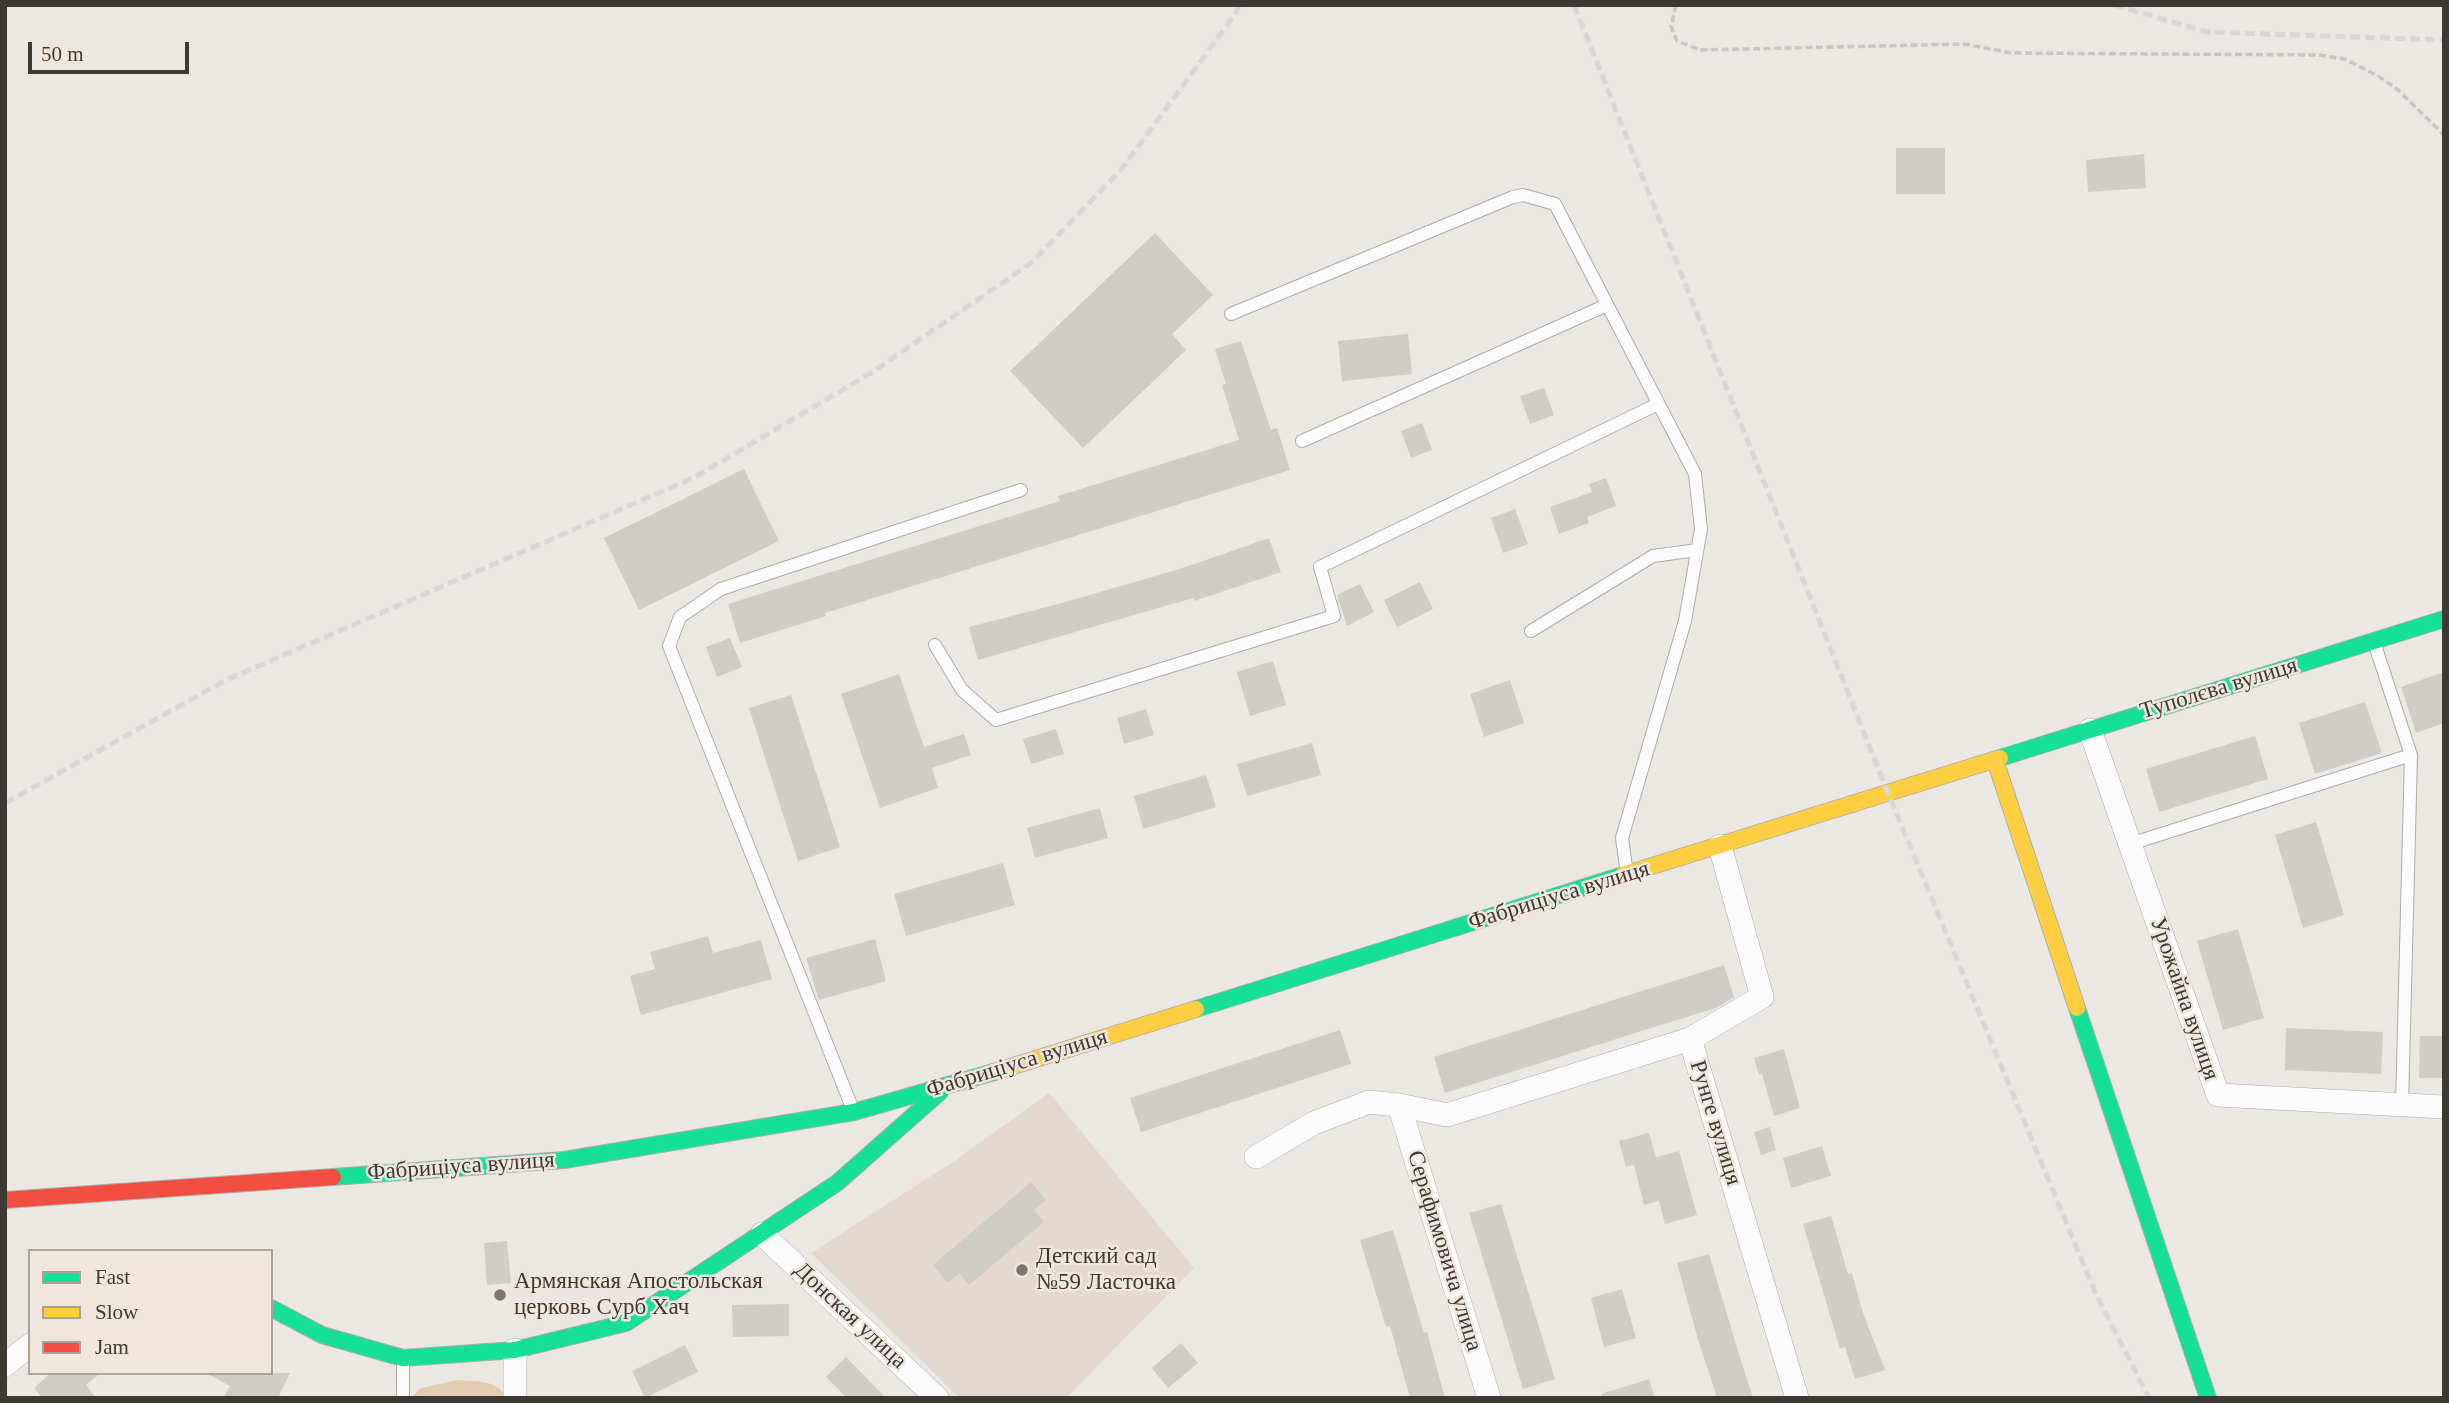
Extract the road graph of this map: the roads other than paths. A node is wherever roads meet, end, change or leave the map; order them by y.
1 (1607, 305) junction
2 (1231, 314) dead end
3 (1658, 404) junction
4 (1302, 441) dead end
5 (1021, 490) dead end
6 (1697, 550) junction
7 (2444, 619) edge
8 (1531, 631) dead end
9 (2374, 641) junction
10 (934, 645) dead end
11 (2090, 730) junction
12 (2411, 755) junction
13 (1995, 760) junction
14 (2130, 844) junction
15 (1720, 845) junction
16 (1628, 874) junction
17 (1690, 1039) junction
18 (946, 1087) junction
19 (1399, 1105) junction
20 (2402, 1105) junction
21 (2444, 1107) edge
22 (854, 1112) junction
23 (1256, 1157) dead end
24 (5, 1200) edge
25 (762, 1234) junction
26 (273, 1309) edge
27 (28, 1347) edge
28 (515, 1350) junction
29 (403, 1358) junction
30 (5, 1365) edge
31 (403, 1398) edge
32 (515, 1398) edge
33 (937, 1398) edge
34 (1489, 1398) edge
35 (1797, 1398) edge
36 (2208, 1398) edge

1 - 2 lane
1 - 3 lane
1 - 4 lane
3 - 6 lane
3 - 10 lane
5 - 22 lane
6 - 8 lane
6 - 16 lane
7 - 9 main road, Туполєва вулиця
9 - 11 main road, Туполєва вулиця
9 - 12 lane
11 - 13 main road, Туполєва вулиця
11 - 14 street, Урожайна вулиця
12 - 14 lane
12 - 20 lane
13 - 15 main road, Фабриціуса вулиця
13 - 36 main road
14 - 20 street, Урожайна вулиця
15 - 16 main road, Фабриціуса вулиця
15 - 17 street, Рунге вулиця
16 - 18 main road, Фабриціуса вулиця
17 - 19 street
17 - 35 street, Рунге вулиця
18 - 22 main road, Фабриціуса вулиця
18 - 25 main road
19 - 23 street
19 - 34 street, Серафимовича улица
20 - 21 street, Урожайна вулиця
22 - 24 main road, Фабриціуса вулиця
25 - 28 main road
25 - 33 street, Донская улица
26 - 29 main road
27 - 30 street
28 - 29 main road
28 - 32 street
29 - 31 lane

